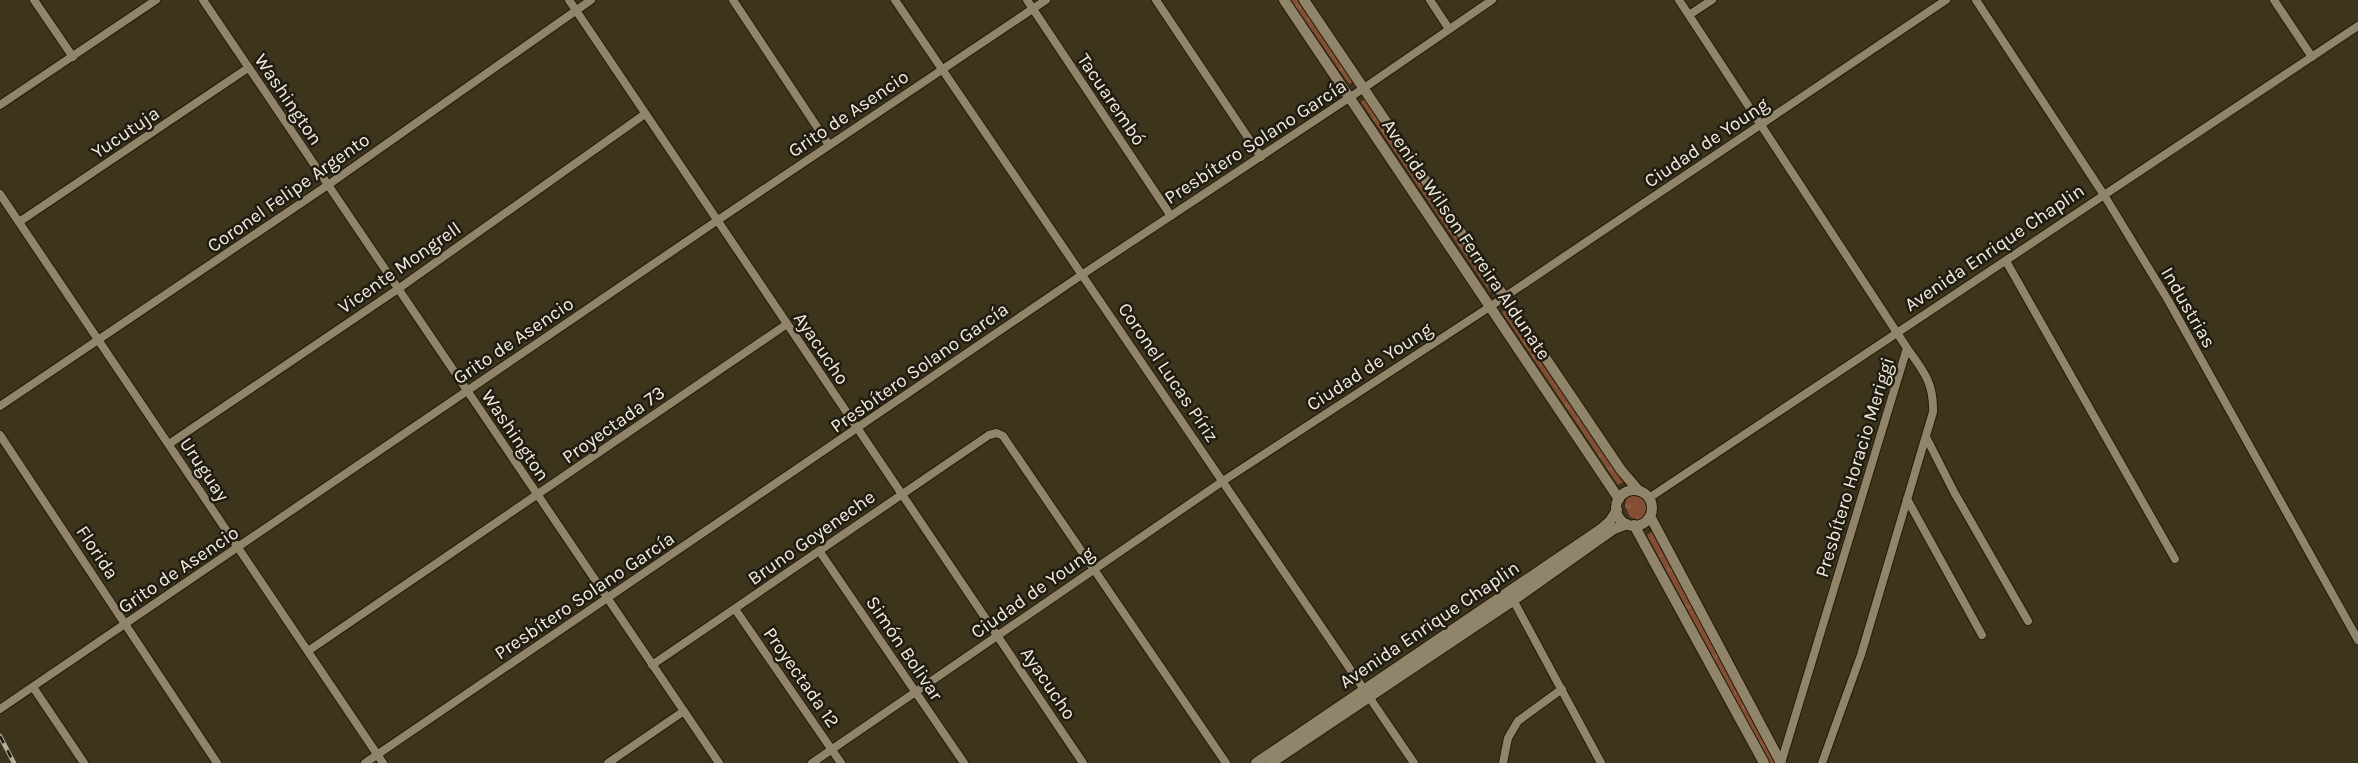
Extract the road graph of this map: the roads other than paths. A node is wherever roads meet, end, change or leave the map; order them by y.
1 (34, 0) edge
2 (156, 0) edge
3 (203, 0) edge
4 (569, 0) edge
5 (591, 0) edge
6 (733, 0) edge
7 (895, 0) edge
8 (1027, 0) edge
9 (1046, 0) edge
10 (1156, 0) edge
11 (1284, 0) edge
12 (1304, 0) edge
13 (1430, 0) edge
14 (1492, 0) edge
15 (1679, 0) edge
16 (1712, 0) edge
17 (1946, 0) edge
18 (1976, 0) edge
19 (2274, 0) edge
20 (1033, 9) junction
21 (575, 10) junction
22 (1689, 15) junction
23 (2358, 26) edge
24 (1449, 29) junction
25 (73, 56) junction
26 (2312, 57) junction
27 (248, 68) junction
28 (943, 70) junction
29 (1364, 88) junction
30 (1350, 98) junction
31 (0, 106) edge
32 (645, 114) junction
33 (1761, 124) junction
34 (829, 145) junction
35 (1261, 157) junction
36 (328, 184) junction
37 (0, 194) edge
38 (2104, 195) junction
39 (1171, 216) junction
40 (718, 220) junction
41 (19, 222) junction
42 (2006, 261) junction
43 (1082, 274) junction
44 (398, 289) junction
45 (1504, 296) junction
46 (1491, 306) junction
47 (787, 324) junction
48 (1897, 332) junction
49 (98, 341) junction
50 (1906, 348) junction
51 (467, 392) junction
52 (0, 406) edge
53 (858, 428) junction
54 (0, 435) edge
55 (1926, 436) junction
56 (169, 444) junction
57 (1223, 481) junction
58 (1639, 491) junction
59 (902, 494) junction
60 (537, 495) junction
61 (1649, 498) junction
62 (1619, 499) junction
63 (1907, 499) junction
64 (1616, 510) junction
65 (1650, 516) junction
66 (1630, 524) junction
67 (239, 547) junction
68 (820, 552) junction
69 (2175, 559) dead end
70 (1094, 569) junction
71 (1511, 596) junction
72 (607, 599) junction
73 (735, 609) junction
74 (2028, 621) dead end
75 (126, 624) junction
76 (1982, 634) dead end
77 (997, 636) junction
78 (2358, 640) edge
79 (308, 651) junction
80 (652, 665) junction
81 (33, 688) junction
82 (1562, 689) junction
83 (916, 692) junction
84 (1367, 692) junction
85 (0, 710) edge
86 (684, 711) junction
87 (832, 750) junction
88 (377, 755) junction
89 (84, 763) edge
90 (217, 763) edge
91 (365, 763) edge
92 (382, 763) edge
93 (608, 763) edge
94 (719, 763) edge
95 (812, 763) edge
96 (842, 763) edge
97 (964, 763) edge
98 (1083, 763) edge
99 (1226, 763) edge
100 (1256, 763) edge
101 (1271, 763) edge
102 (1414, 763) edge
103 (1503, 763) edge
104 (1601, 763) edge
105 (1764, 763) edge
106 (1781, 763) edge
107 (1822, 763) edge

1 - 25 street
2 - 25 street
3 - 27 street, Washington
4 - 21 street, Ayacucho
5 - 21 street, Coronel Felipe Argento
6 - 34 street
7 - 28 street, Coronel Lucas Píriz
8 - 20 street, Tacuarembó
9 - 20 street, Grito de Asencio
10 - 35 street
11 - 30 street, Avenida Wilson Ferreira Aldunate
12 - 29 street, Avenida Wilson Ferreira Aldunate
13 - 24 street
14 - 24 street, Presbítero Solano García
15 - 22 street, Presbítero Horacio Meriggi
16 - 22 street
17 - 33 street, Ciudad de Young
18 - 38 street, Industrias
19 - 26 street
20 - 28 street, Grito de Asencio
20 - 39 street, Tacuarembó
21 - 32 street, Ayacucho
21 - 36 street, Coronel Felipe Argento
22 - 33 street, Presbítero Horacio Meriggi
23 - 26 street, Avenida Enrique Chaplin
24 - 29 street, Presbítero Solano García
25 - 31 street
26 - 38 street, Avenida Enrique Chaplin
27 - 36 street, Washington
27 - 41 street, Yucutuja
28 - 34 street, Grito de Asencio
28 - 43 street, Coronel Lucas Píriz
29 - 30 street, Presbítero Solano García
29 - 45 street, Avenida Wilson Ferreira Aldunate
30 - 35 street, Presbítero Solano García
30 - 46 street, Avenida Wilson Ferreira Aldunate
32 - 40 street, Ayacucho
32 - 44 street, Vicente Mongrell
33 - 45 street, Ciudad de Young
33 - 48 street, Presbítero Horacio Meriggi
34 - 40 street, Grito de Asencio
35 - 39 street, Presbítero Solano García
36 - 44 street, Washington
36 - 49 street, Coronel Felipe Argento
37 - 41 street, Uruguay
38 - 42 street, Avenida Enrique Chaplin
38 - 78 street, Industrias
39 - 43 street, Presbítero Solano García
40 - 47 street, Ayacucho
40 - 51 street, Grito de Asencio
41 - 49 street, Uruguay
42 - 48 street, Avenida Enrique Chaplin
42 - 69 street
43 - 53 street, Presbítero Solano García
43 - 57 street, Coronel Lucas Píriz
44 - 51 street, Washington
44 - 56 street, Vicente Mongrell
45 - 46 street, Ciudad de Young
45 - 58 street, Avenida Wilson Ferreira Aldunate
46 - 57 street, Ciudad de Young
46 - 62 street, Avenida Wilson Ferreira Aldunate
47 - 53 street, Ayacucho
47 - 60 street, Proyectada 73
48 - 50 street, Presbítero Horacio Meriggi
48 - 61 street, Avenida Enrique Chaplin
49 - 52 street, Coronel Felipe Argento
49 - 56 street, Uruguay
50 - 55 street
50 - 106 street, Presbítero Horacio Meriggi
51 - 60 street, Washington
51 - 67 street, Grito de Asencio
53 - 59 street, Ayacucho
53 - 72 street, Presbítero Solano García
54 - 75 street, Florida
55 - 63 street
55 - 74 street
56 - 67 street, Uruguay
57 - 70 street, Ciudad de Young
57 - 84 street, Coronel Lucas Píriz
58 - 61 street
58 - 62 street
59 - 68 street, Bruno Goyeneche
59 - 70 street, Bruno Goyeneche
59 - 77 street, Ayacucho
60 - 72 street, Washington
60 - 79 street, Proyectada 73
61 - 65 street
62 - 64 street
63 - 76 street
63 - 107 street
64 - 66 street
64 - 71 street, Avenida Enrique Chaplin
65 - 66 street
65 - 106 street
66 - 71 street, Avenida Enrique Chaplin
66 - 105 street
67 - 75 street, Grito de Asencio
67 - 79 street, Uruguay
68 - 73 street, Bruno Goyeneche
68 - 83 street, Simón Bolivar
70 - 77 street, Ciudad de Young
70 - 99 street
71 - 82 street
71 - 84 street, Avenida Enrique Chaplin
72 - 80 street, Washington
72 - 88 street, Presbítero Solano García
73 - 80 street, Bruno Goyeneche
73 - 87 street, Proyectada 12
75 - 81 street, Grito de Asencio
75 - 90 street, Florida
77 - 83 street, Ciudad de Young
77 - 98 street, Ayacucho
79 - 88 street, Uruguay
80 - 86 street, Washington
81 - 85 street, Grito de Asencio
81 - 89 street
82 - 103 street
82 - 104 street
83 - 87 street, Ciudad de Young
83 - 97 street, Simón Bolivar
84 - 100 street, Avenida Enrique Chaplin
84 - 101 street, Avenida Enrique Chaplin
84 - 102 street, Coronel Lucas Píriz
86 - 93 street
86 - 94 street, Washington
87 - 95 street, Ciudad de Young
87 - 96 street, Proyectada 12
88 - 91 street, Presbítero Solano García
88 - 92 street, Uruguay

